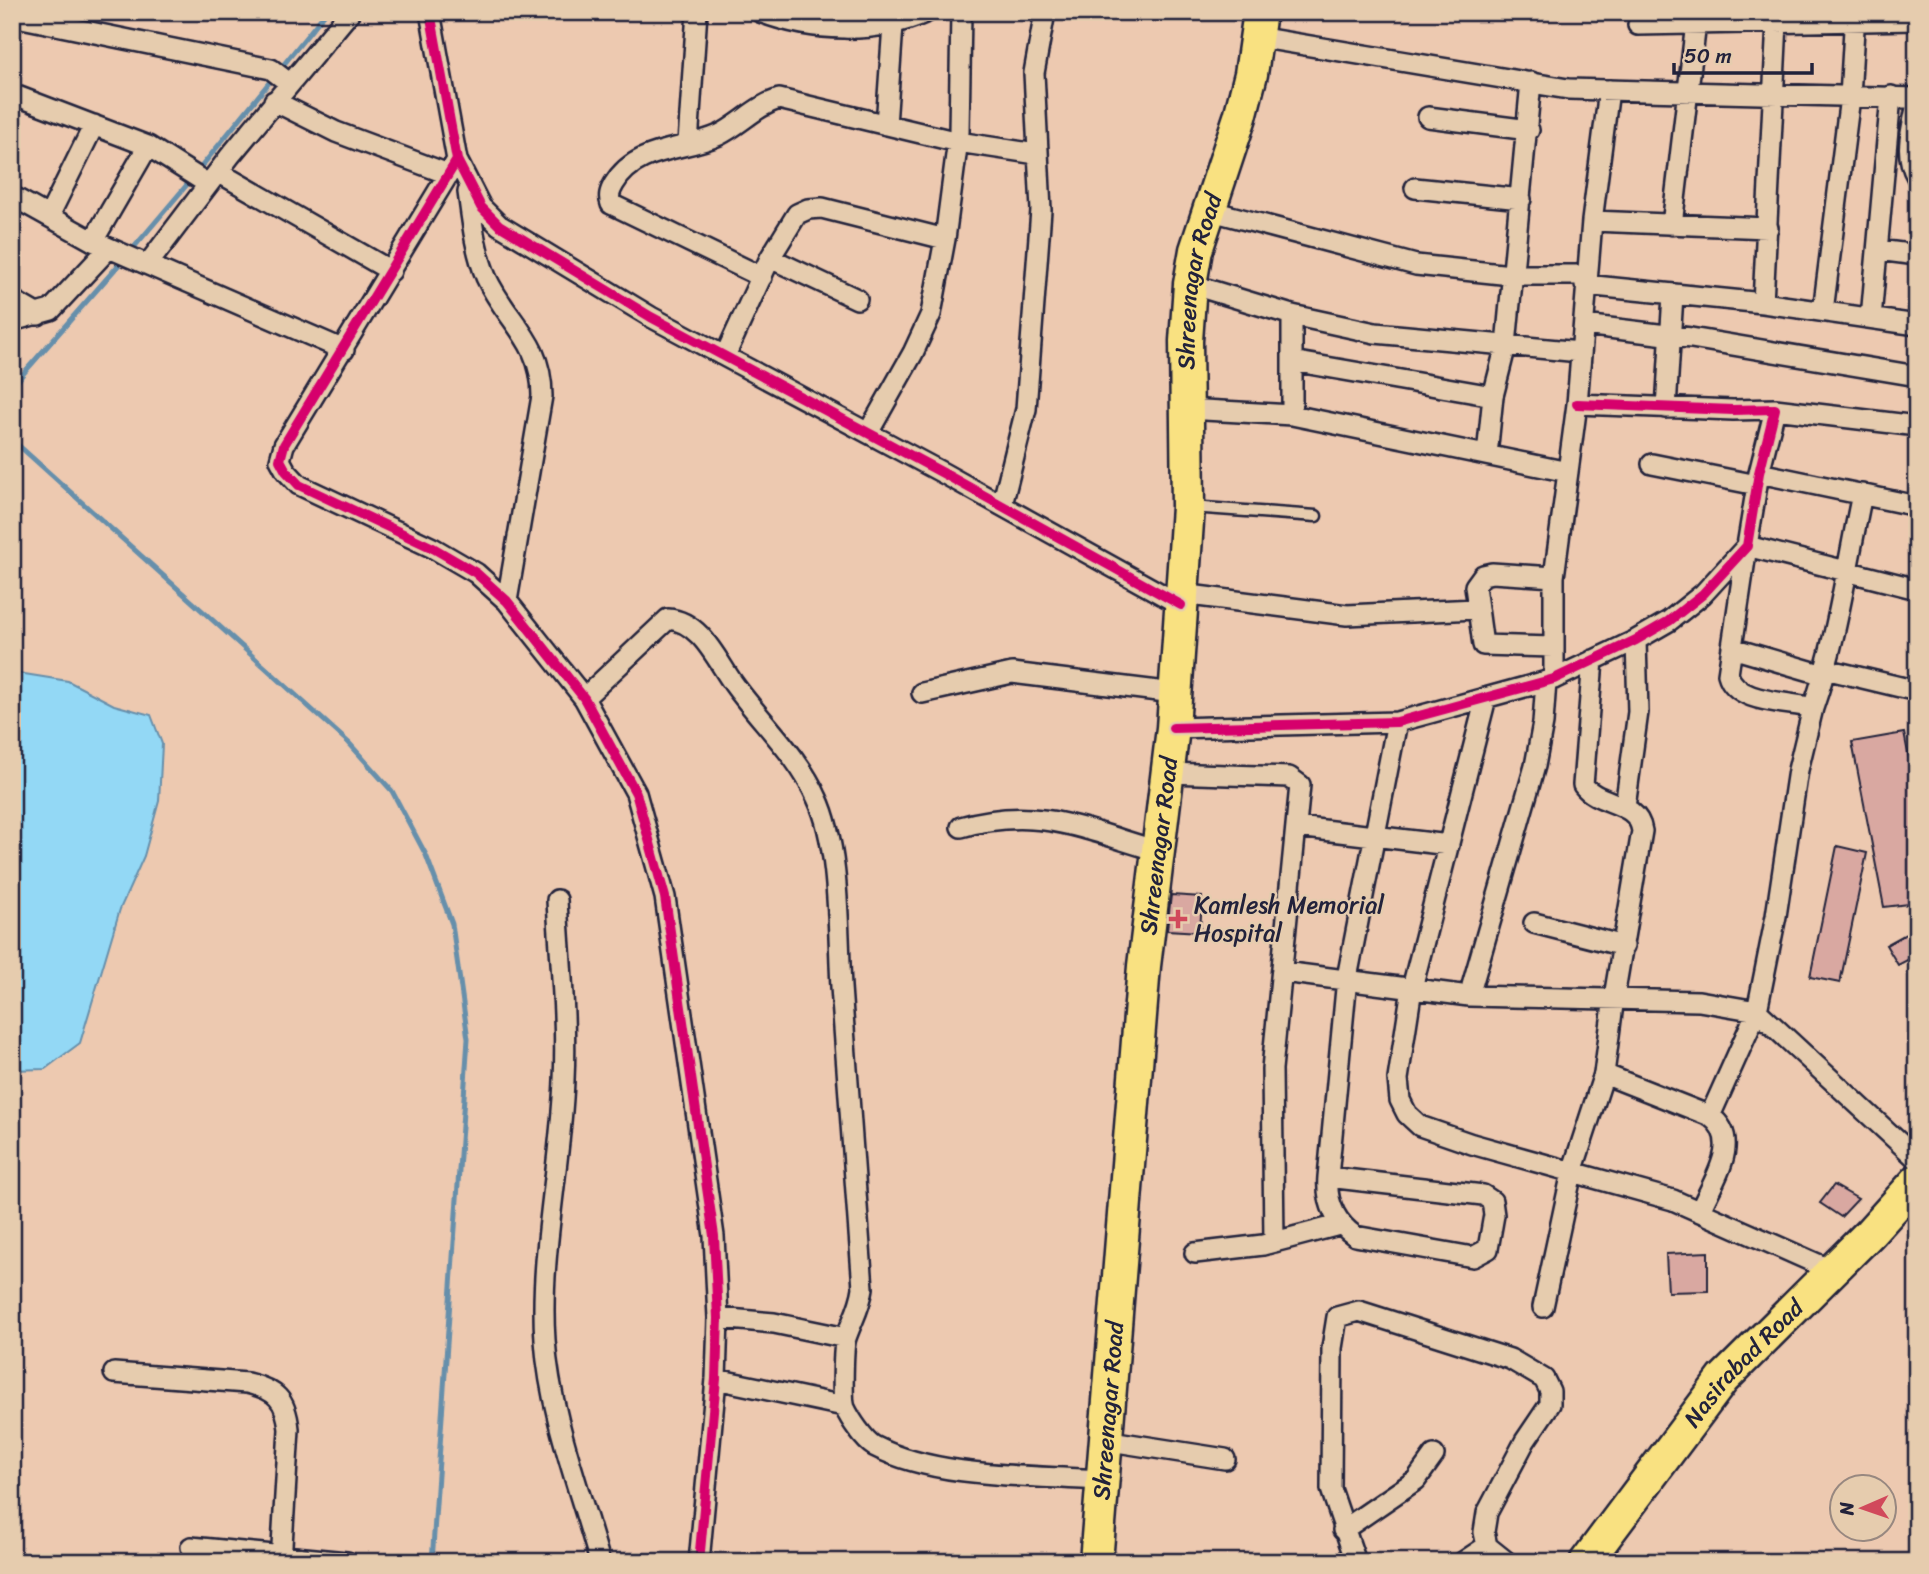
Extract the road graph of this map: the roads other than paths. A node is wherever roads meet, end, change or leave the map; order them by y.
1 (350, 12) edge
2 (430, 12) edge
3 (697, 12) edge
4 (927, 12) edge
5 (961, 12) edge
6 (1045, 12) edge
7 (771, 14) edge
8 (12, 16) edge
9 (1855, 16) edge
10 (1917, 20) edge
11 (1777, 22) junction
12 (1696, 23) junction
13 (892, 25) junction
14 (1259, 25) edge
15 (1638, 25) dead end
16 (282, 77) junction
17 (1531, 82) junction
18 (1609, 90) junction
19 (1688, 93) junction
20 (12, 94) edge
21 (1773, 95) junction
22 (1891, 96) junction
23 (1850, 97) junction
24 (1917, 98) edge
25 (275, 101) junction
26 (1917, 104) edge
27 (1428, 117) dead end
28 (93, 125) junction
29 (886, 125) junction
30 (1529, 130) junction
31 (958, 142) junction
32 (688, 143) junction
33 (148, 146) junction
34 (1036, 154) junction
35 (453, 167) junction
36 (1917, 177) edge
37 (213, 178) junction
38 (468, 187) junction
39 (1415, 188) dead end
40 (12, 196) edge
41 (1521, 198) junction
42 (1208, 210) junction
43 (49, 216) junction
44 (1591, 221) junction
45 (1672, 225) junction
46 (1768, 228) junction
47 (945, 239) junction
48 (1878, 250) junction
49 (121, 253) junction
50 (1917, 255) edge
51 (770, 258) junction
52 (391, 271) junction
53 (1511, 275) junction
54 (762, 277) junction
55 (1586, 280) junction
56 (1190, 284) junction
57 (1673, 295) junction
58 (856, 299) dead end
59 (12, 300) edge
60 (1763, 303) junction
61 (1823, 311) junction
62 (1292, 315) junction
63 (38, 316) junction
64 (1871, 317) junction
65 (12, 321) edge
66 (1584, 325) junction
67 (1917, 325) edge
68 (1670, 336) junction
69 (1506, 345) junction
70 (344, 350) junction
71 (1580, 352) junction
72 (725, 356) junction
73 (1292, 360) junction
74 (1917, 376) edge
75 (1493, 396) junction
76 (1577, 404) junction
77 (1667, 408) junction
78 (1186, 409) junction
79 (1775, 409) junction
80 (1292, 415) junction
81 (1917, 426) edge
82 (868, 433) junction
83 (1487, 455) junction
84 (1652, 464) dead end
85 (1568, 472) junction
86 (1758, 479) junction
87 (1862, 494) junction
88 (1002, 505) junction
89 (1917, 506) edge
90 (1188, 507) junction
91 (1316, 516) dead end
92 (1747, 546) junction
93 (1845, 571) junction
94 (1554, 577) junction
95 (1917, 589) edge
96 (1181, 600) junction
97 (507, 601) junction
98 (1476, 609) junction
99 (1636, 640) junction
100 (1554, 647) junction
101 (1732, 648) junction
102 (1593, 660) junction
103 (1824, 672) junction
104 (1550, 680) junction
105 (1917, 691) edge
106 (922, 693) dead end
107 (1174, 693) junction
108 (583, 698) junction
109 (1486, 698) junction
110 (1813, 708) junction
111 (1397, 722) junction
112 (1172, 728) junction
113 (1168, 773) junction
114 (1625, 807) junction
115 (961, 827) dead end
116 (1298, 827) junction
117 (1376, 835) junction
118 (1449, 845) junction
119 (1158, 851) junction
120 (557, 900) dead end
121 (1534, 923) dead end
122 (1624, 946) junction
123 (1283, 972) junction
124 (1347, 978) junction
125 (1412, 988) junction
126 (1469, 996) junction
127 (1614, 997) junction
128 (1757, 1011) junction
129 (1604, 1074) junction
130 (1710, 1116) junction
131 (1917, 1159) edge
132 (1572, 1172) junction
133 (1328, 1177) junction
134 (1917, 1181) edge
135 (1700, 1212) junction
136 (1917, 1213) edge
137 (1339, 1225) junction
138 (1274, 1242) junction
139 (1195, 1253) dead end
140 (1831, 1270) junction
141 (1543, 1307) dead end
142 (718, 1318) junction
143 (846, 1338) junction
144 (114, 1373) dead end
145 (716, 1379) junction
146 (844, 1406) junction
147 (1104, 1440) junction
148 (1434, 1455) dead end
149 (1225, 1459) dead end
150 (1101, 1480) junction
151 (1343, 1530) junction
152 (1487, 1546) junction
153 (191, 1548) dead end
154 (281, 1558) edge
155 (1351, 1560) edge
156 (347, 1562) edge
157 (600, 1562) edge
158 (699, 1562) edge
159 (1096, 1562) edge
160 (1462, 1562) edge
161 (1507, 1562) edge
162 (1586, 1562) edge
163 (1608, 1562) edge

1 - 16 street
2 - 35 street
3 - 32 street
4 - 13 street
5 - 31 street
6 - 34 street
7 - 13 street
8 - 16 street
9 - 10 street
9 - 11 street
9 - 23 street
11 - 12 street
11 - 21 street
12 - 15 street
12 - 19 street
13 - 29 street
14 - 17 street
14 - 42 highway, Shreenagar Road
16 - 25 street
17 - 18 street
17 - 30 street
18 - 19 street
18 - 44 street
19 - 21 street
19 - 45 street
20 - 28 street
21 - 23 street
21 - 46 street
22 - 23 street
22 - 24 street
22 - 48 street
23 - 61 street
25 - 35 street
25 - 37 street
26 - 36 street
27 - 30 street
28 - 33 street
28 - 43 street
29 - 31 street
29 - 32 street
30 - 41 street
31 - 34 street
31 - 47 street
32 - 54 street
33 - 37 street
33 - 49 street
34 - 88 street
35 - 38 street
35 - 52 street
37 - 49 street
37 - 52 street
38 - 72 street
38 - 97 street
39 - 41 street
40 - 43 street
41 - 53 street
42 - 53 street
42 - 56 highway, Shreenagar Road
43 - 49 street
44 - 45 street
44 - 55 street
45 - 46 street
46 - 60 street
47 - 51 street
47 - 82 street
48 - 50 street
48 - 64 street
49 - 63 street
49 - 70 street
51 - 54 street
51 - 58 street
52 - 70 street
53 - 55 street
53 - 69 street
54 - 72 street
55 - 57 street
55 - 66 street
56 - 62 street
56 - 78 highway, Shreenagar Road
57 - 60 street
57 - 68 street
59 - 63 street
60 - 61 street
61 - 64 street
62 - 69 street
62 - 73 street
63 - 65 street
64 - 67 street
66 - 68 street
66 - 71 street
68 - 74 street
68 - 77 street
69 - 71 street
69 - 75 street
70 - 97 street
71 - 76 street
72 - 82 street
73 - 75 street
73 - 80 street
75 - 83 street
76 - 77 street
76 - 85 street
77 - 79 street
78 - 80 street
78 - 90 highway, Shreenagar Road
79 - 81 street
79 - 86 street
80 - 83 street
82 - 88 street
83 - 85 street
84 - 86 street
85 - 94 street
86 - 87 street
86 - 92 street
87 - 89 street
87 - 93 street
88 - 96 street
90 - 91 lane
90 - 96 highway, Shreenagar Road
92 - 93 street
92 - 99 street
92 - 101 street
93 - 95 street
93 - 103 street
94 - 98 street
94 - 100 street
96 - 98 street
96 - 107 highway, Shreenagar Road
97 - 108 street
98 - 100 street
99 - 102 street
99 - 114 street
100 - 104 street
101 - 103 street
101 - 110 street
102 - 104 street
102 - 114 street
103 - 105 street
103 - 110 street
104 - 109 street
104 - 126 street
106 - 107 street
107 - 112 highway, Shreenagar Road
108 - 142 street
108 - 143 street
109 - 111 street
109 - 118 street
110 - 128 street
111 - 112 street
111 - 117 street
112 - 113 highway, Shreenagar Road
113 - 116 street
113 - 119 highway, Shreenagar Road
114 - 122 street
115 - 119 street
116 - 117 street
116 - 123 street
117 - 118 street
117 - 124 street
118 - 125 street
119 - 147 highway, Shreenagar Road
120 - 157 street
121 - 122 street
122 - 127 street
123 - 124 street
123 - 138 street
124 - 125 street
124 - 133 street
125 - 126 street
125 - 132 street
126 - 127 street
127 - 128 street
127 - 129 street
128 - 130 street
128 - 131 street
129 - 130 street
129 - 132 street
130 - 135 street
132 - 135 street
132 - 141 street
133 - 137 street
133 - 137 street
134 - 140 highway, Nasirabad Road
135 - 140 street
136 - 163 highway, Nasirabad Road
137 - 138 street
138 - 139 street
140 - 162 highway, Nasirabad Road
142 - 143 street
142 - 145 street
143 - 146 street
144 - 154 street
145 - 146 street
145 - 158 street
146 - 150 street
147 - 149 street
147 - 150 highway, Shreenagar Road
148 - 151 street
150 - 159 highway, Shreenagar Road
151 - 152 street
151 - 155 street
152 - 160 street
152 - 161 street
153 - 154 street
154 - 156 street

